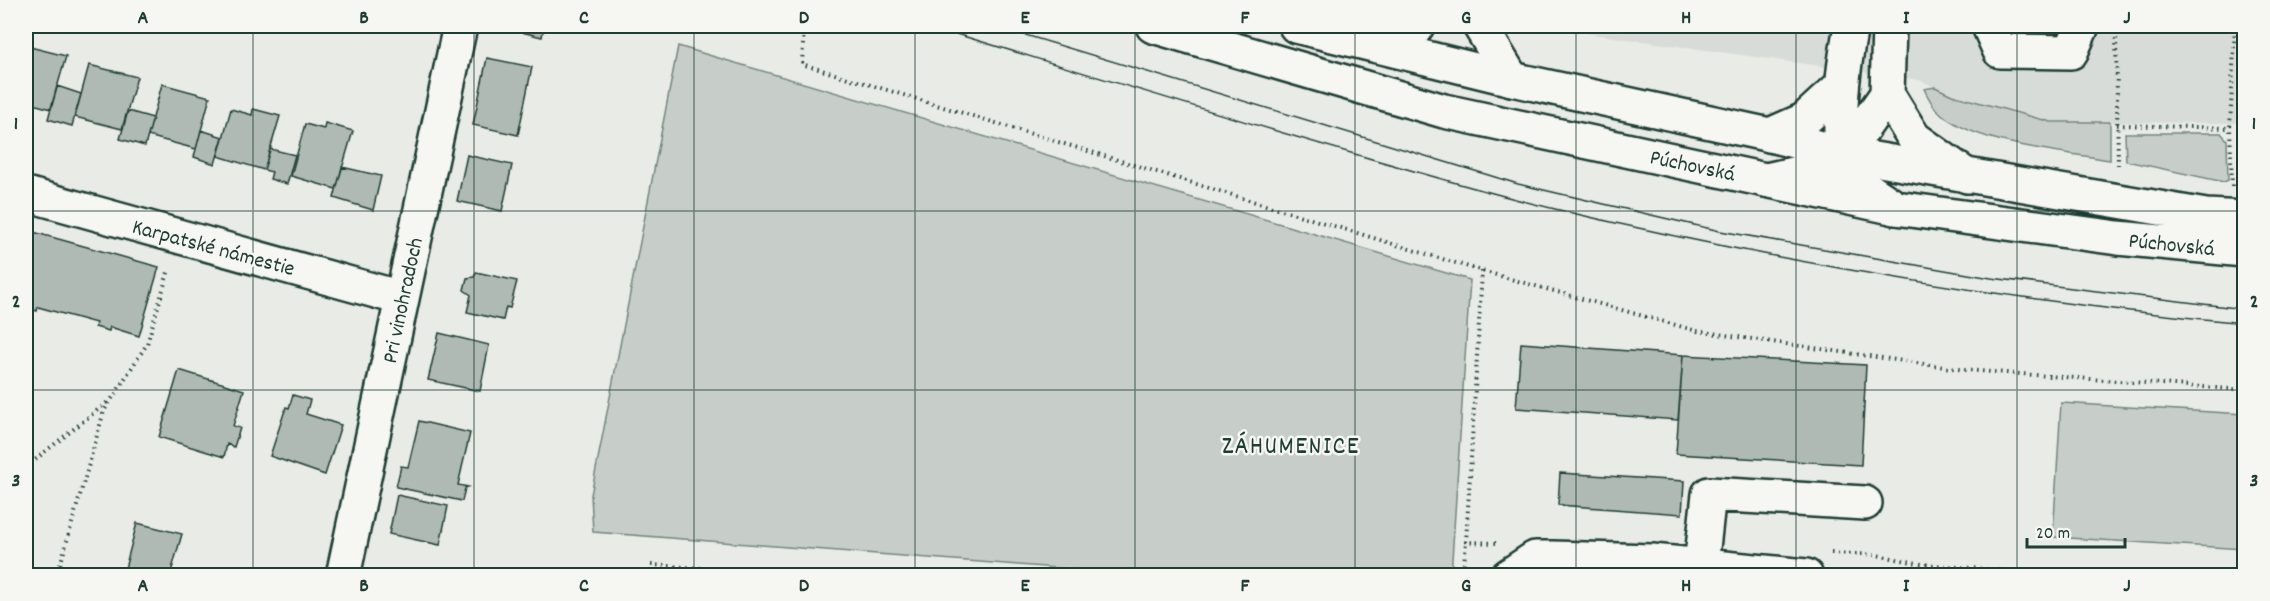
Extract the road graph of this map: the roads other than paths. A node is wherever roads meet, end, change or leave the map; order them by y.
1 (460, 26) edge
2 (1153, 26) edge
3 (1296, 26) edge
4 (1480, 26) edge
5 (1851, 26) edge
6 (1889, 26) edge
7 (1990, 28) edge
8 (2081, 29) edge
9 (1408, 38) edge
10 (1512, 79) junction
11 (1841, 86) junction
12 (1887, 94) junction
13 (1770, 135) junction
14 (1845, 154) junction
15 (1966, 176) junction
16 (1766, 180) junction
17 (26, 194) edge
18 (2238, 204) edge
19 (1896, 208) junction
20 (2244, 250) edge
21 (402, 298) junction
22 (1865, 503) dead end
23 (1701, 566) junction
24 (343, 576) edge
25 (1508, 576) edge
26 (1806, 576) edge

1 - 21 main road, Pri vinohradoch
2 - 16 main road, Púchovská
3 - 9 main road, Púchovská
4 - 10 main road
5 - 11 main road
6 - 12 main road
7 - 8 main road
9 - 10 main road, Púchovská
10 - 13 main road, Púchovská
11 - 13 main road
11 - 14 main road
12 - 14 main road
12 - 15 main road
13 - 14 main road, Púchovská
14 - 15 main road, Púchovská
14 - 16 main road
14 - 19 main road
15 - 18 main road, Púchovská
16 - 19 main road, Púchovská
17 - 21 main road, Karpatské námestie
19 - 20 main road, Púchovská
21 - 24 main road, Pri vinohradoch
22 - 23 main road
23 - 25 main road
23 - 26 main road

